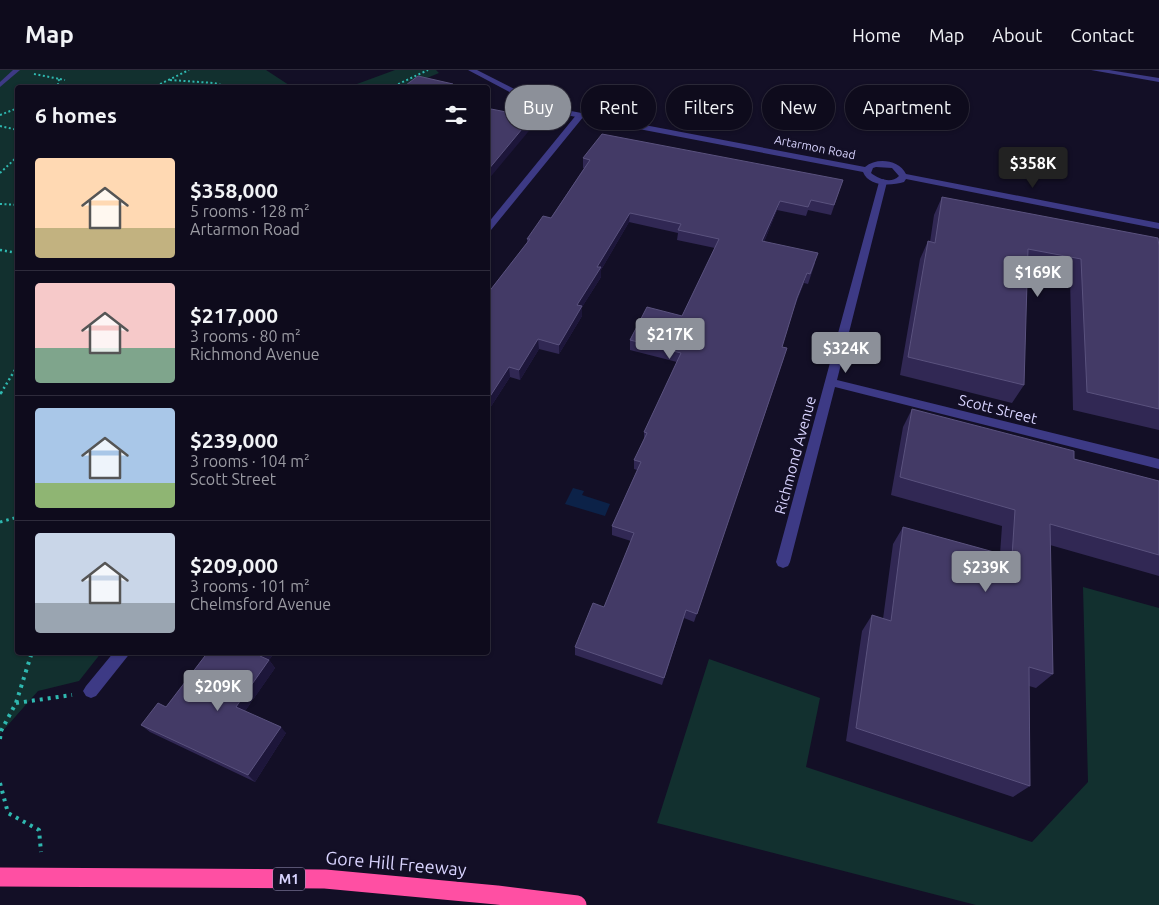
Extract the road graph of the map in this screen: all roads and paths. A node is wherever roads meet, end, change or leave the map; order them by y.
1 (18, 70) edge
2 (189, 70) edge
3 (428, 70) edge
4 (472, 70) edge
5 (1095, 70) edge
6 (30, 73) dead end
7 (60, 79) junction
8 (65, 80) dead end
9 (170, 80) junction
10 (1159, 80) edge
11 (0, 85) edge
12 (58, 85) edge
13 (159, 85) edge
14 (218, 85) edge
15 (396, 85) edge
16 (15, 109) edge
17 (0, 115) edge
18 (580, 116) junction
19 (0, 126) edge
20 (15, 129) edge
21 (15, 159) edge
22 (867, 170) junction
23 (0, 173) edge
24 (903, 176) junction
25 (883, 182) junction
26 (0, 204) edge
27 (15, 205) edge
28 (490, 226) edge
29 (1159, 226) edge
30 (0, 250) edge
31 (15, 252) edge
32 (15, 370) edge
33 (830, 382) junction
34 (0, 394) edge
35 (1159, 464) edge
36 (15, 518) edge
37 (0, 522) edge
38 (782, 562) dead end
39 (31, 655) edge
40 (121, 655) edge
41 (91, 691) joint
42 (16, 703) junction
43 (0, 739) edge
44 (0, 783) edge
45 (41, 858) dead end
46 (0, 877) edge
47 (577, 905) edge

1 - 11 lane
2 - 9 path
3 - 15 path
4 - 18 street, Artarmon Road
5 - 10 street
6 - 7 path
7 - 8 path
7 - 12 path
9 - 13 path
9 - 14 path
16 - 17 path
18 - 22 street, Artarmon Road
18 - 28 street
19 - 20 path
21 - 23 path
22 - 24 street
22 - 25 street
24 - 25 street
24 - 29 street
25 - 33 street, Richmond Avenue
26 - 27 path
30 - 31 path
32 - 34 path
33 - 35 street, Scott Street
33 - 38 street, Richmond Avenue
36 - 37 path
39 - 42 path
40 - 41 street
41 - 42 path
42 - 43 path
44 - 45 path
46 - 47 highway, Gore Hill Freeway / M1, bridge

